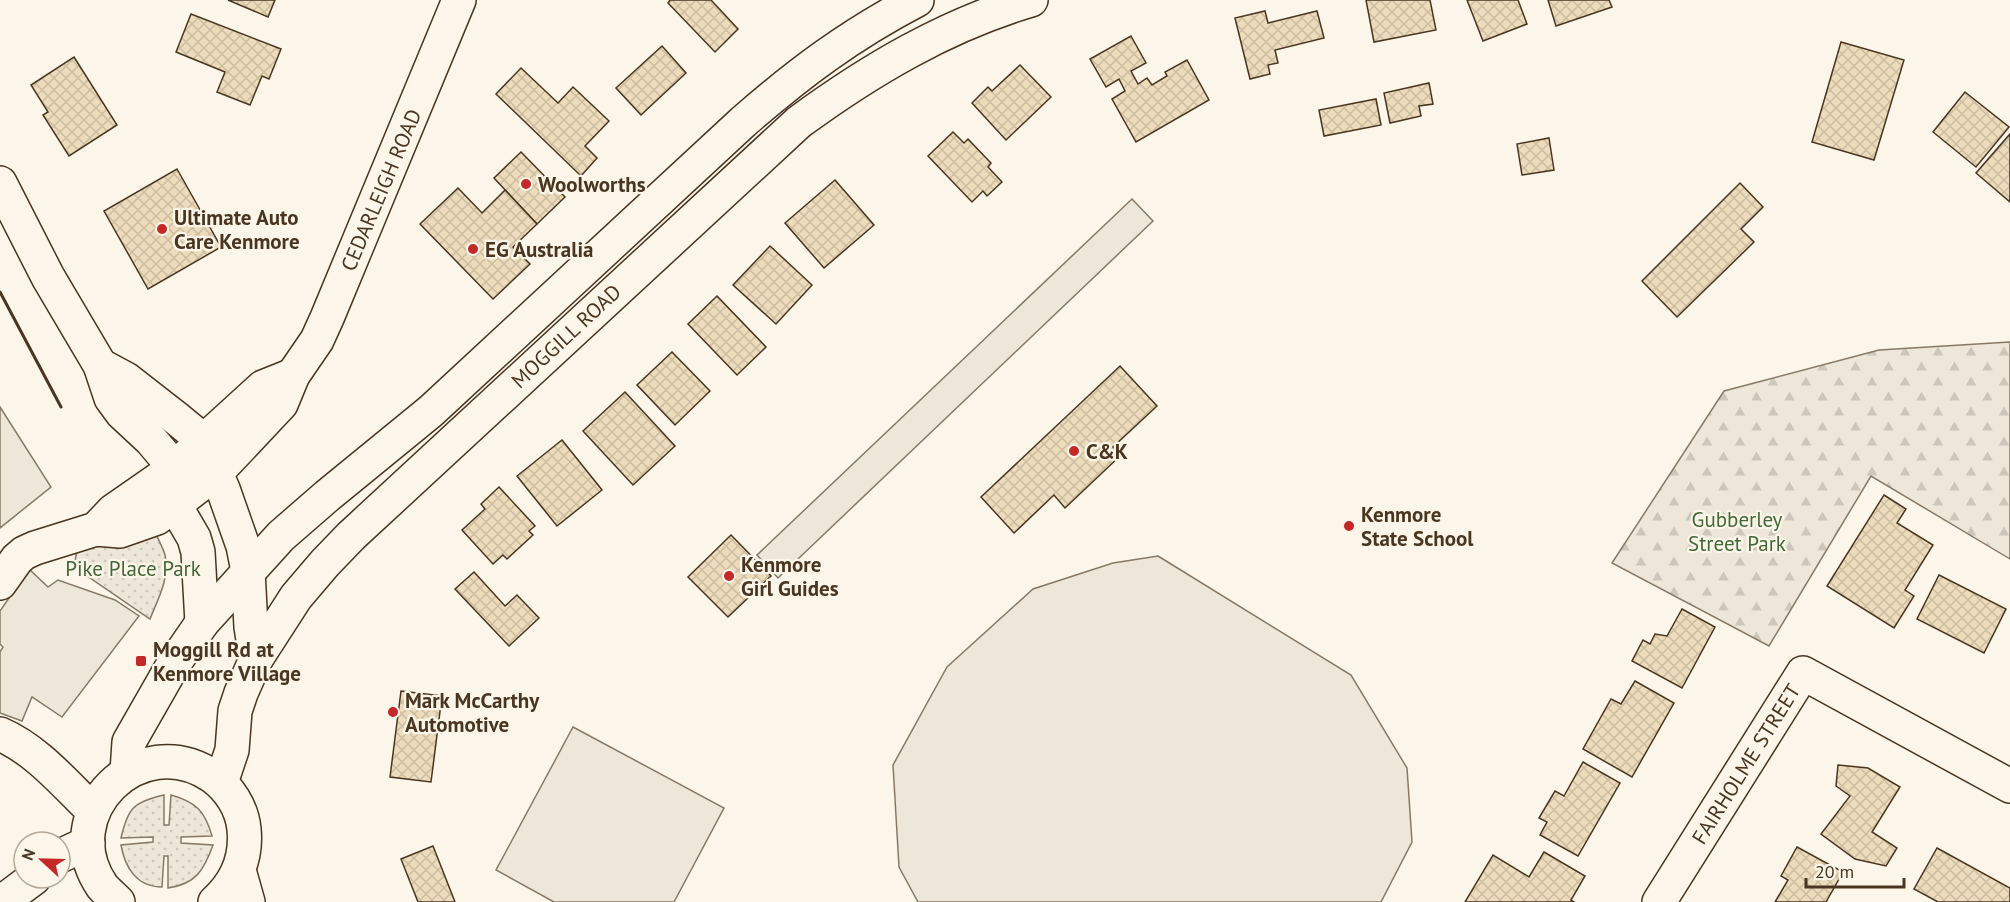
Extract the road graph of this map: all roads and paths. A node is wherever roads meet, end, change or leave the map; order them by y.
1 (459, 0) edge
2 (917, 0) edge
3 (1031, 0) edge
4 (0, 183) edge
5 (100, 365) junction
6 (293, 375) junction
7 (202, 442) junction
8 (172, 470) junction
9 (217, 472) junction
10 (177, 503) junction
11 (96, 528) junction
12 (248, 571) junction
13 (0, 583) edge
14 (202, 623) junction
15 (256, 659) junction
16 (0, 734) edge
17 (127, 772) junction
18 (221, 783) junction
19 (2010, 786) edge
20 (93, 811) junction
21 (74, 850) edge
22 (239, 870) junction
23 (18, 890) edge
24 (2, 902) edge
25 (117, 902) edge
26 (214, 902) edge
27 (248, 902) edge
28 (1659, 902) edge

1 - 6 main road, CEDARLEIGH ROAD
2 - 12 main road, MOGGILL ROAD
3 - 15 main road, MOGGILL ROAD
4 - 5 main road
5 - 7 main road
5 - 8 main road
6 - 7 main road
6 - 9 main road, CEDARLEIGH ROAD
7 - 8 main road
7 - 9 main road
8 - 10 main road
8 - 11 main road
9 - 10 main road, CEDARLEIGH ROAD
9 - 12 main road
10 - 11 main road, CEDARLEIGH ROAD
10 - 14 main road
11 - 13 main road
12 - 14 main road, MOGGILL ROAD
12 - 15 main road
14 - 17 main road, MOGGILL ROAD
15 - 18 main road, MOGGILL ROAD
16 - 20 main road
17 - 18 main road
17 - 20 main road
18 - 22 main road
19 - 28 main road, FAIRHOLME STREET
20 - 21 main road
21 - 25 main road
22 - 26 main road
22 - 27 main road
23 - 24 main road

